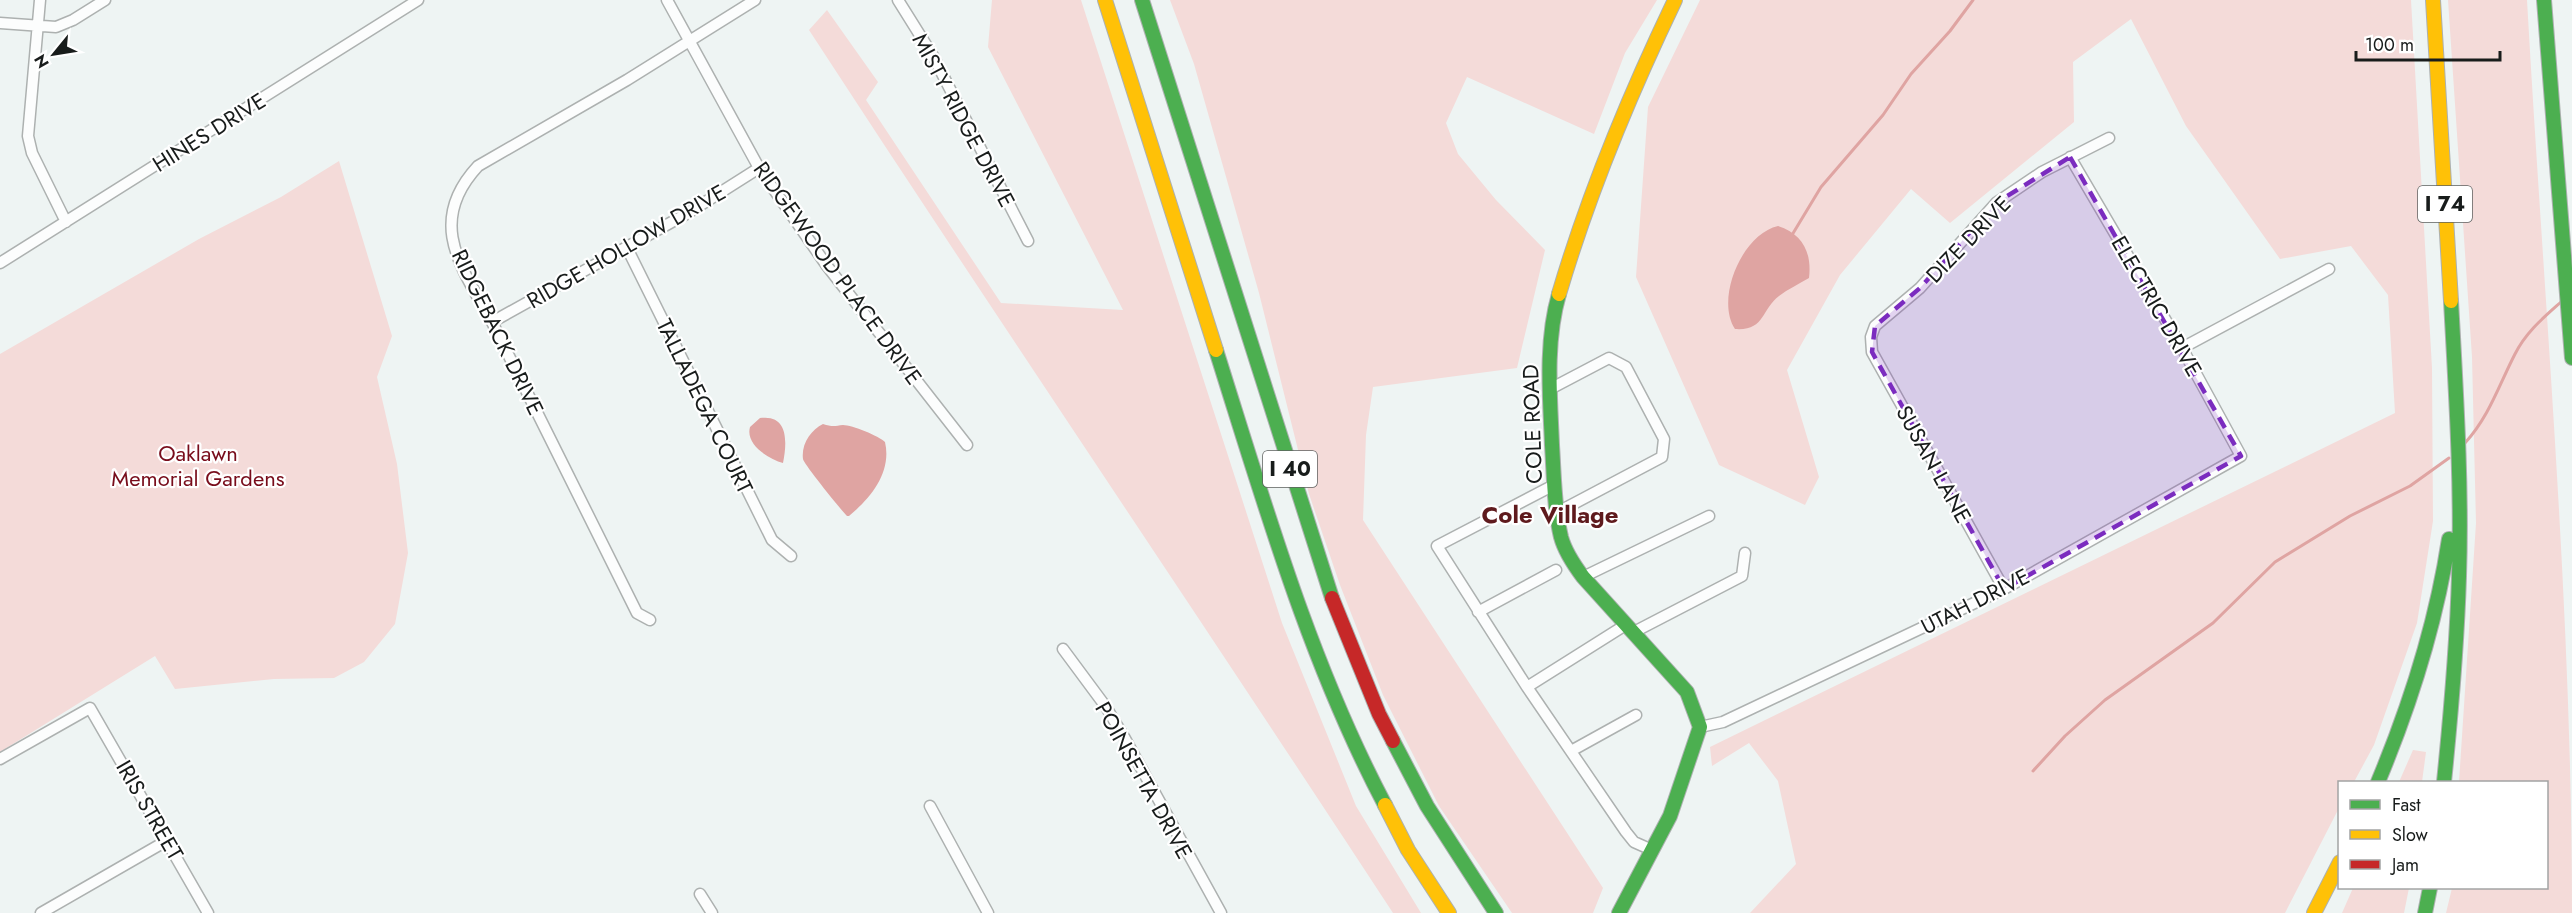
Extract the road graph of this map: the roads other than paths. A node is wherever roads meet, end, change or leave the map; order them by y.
1 (40, 0) edge
2 (105, 0) edge
3 (418, 0) edge
4 (667, 0) edge
5 (755, 0) edge
6 (898, 0) edge
7 (1106, 0) edge
8 (1142, 0) edge
9 (1675, 0) edge
10 (2433, 0) edge
11 (2544, 0) edge
12 (0, 23) edge
13 (37, 27) junction
14 (690, 42) junction
15 (2109, 138) dead end
16 (2070, 157) junction
17 (759, 168) junction
18 (66, 222) junction
19 (1028, 241) dead end
20 (627, 248) junction
21 (0, 263) edge
22 (2329, 269) dead end
23 (492, 322) junction
24 (1870, 337) joint
25 (2182, 348) junction
26 (2572, 358) edge
27 (1555, 387) junction
28 (2457, 408) junction
29 (967, 446) dead end
30 (2241, 456) joint
31 (1554, 484) junction
32 (1558, 512) junction
33 (1709, 516) dead end
34 (1745, 553) dead end
35 (791, 556) dead end
36 (1556, 570) dead end
37 (1583, 577) junction
38 (2004, 589) junction
39 (1478, 612) junction
40 (650, 620) dead end
41 (1628, 627) junction
42 (1063, 649) dead end
43 (1527, 687) junction
44 (1636, 715) dead end
45 (1700, 727) junction
46 (1571, 750) junction
47 (0, 759) edge
48 (2379, 781) edge
49 (2444, 781) edge
50 (930, 806) dead end
51 (168, 840) junction
52 (1652, 850) junction
53 (2338, 866) edge
54 (2430, 889) edge
55 (700, 894) dead end
56 (41, 913) edge
57 (208, 913) edge
58 (712, 913) edge
59 (988, 913) edge
60 (1221, 913) edge
61 (1449, 913) edge
62 (1496, 913) edge
63 (1619, 913) edge
64 (2314, 913) edge
65 (2425, 913) edge

1 - 13 street
2 - 13 street
3 - 18 street, HINES DRIVE
4 - 14 street, RIDGEWOOD PLACE DRIVE
5 - 14 street, RIDGEBACK DRIVE
6 - 19 street, MISTY RIDGE DRIVE
7 - 61 main road, I 40
8 - 62 main road, I 40
9 - 27 main road, COLE ROAD
10 - 28 main road, I 74
11 - 26 main road
12 - 13 street
13 - 18 street
14 - 17 street, RIDGEWOOD PLACE DRIVE
14 - 23 street, RIDGEBACK DRIVE
15 - 16 street, DIZE DRIVE
16 - 24 street, DIZE DRIVE
16 - 25 street, ELECTRIC DRIVE
17 - 20 street, RIDGE HOLLOW DRIVE
17 - 29 street, RIDGEWOOD PLACE DRIVE
18 - 21 street, HINES DRIVE
20 - 23 street, RIDGE HOLLOW DRIVE
20 - 35 street, TALLADEGA COURT
22 - 25 street
23 - 40 street, RIDGEBACK DRIVE
24 - 38 street, SUSAN LANE
25 - 30 street, ELECTRIC DRIVE
27 - 31 main road, COLE ROAD
27 - 32 street
28 - 48 main road
28 - 49 main road, I 74
30 - 38 street, UTAH DRIVE
31 - 32 main road, COLE ROAD
31 - 39 street
32 - 37 main road, COLE ROAD
33 - 37 street
34 - 41 street
36 - 39 street
37 - 41 main road, COLE ROAD
38 - 45 street, UTAH DRIVE
39 - 43 street
41 - 43 street
41 - 45 main road, COLE ROAD
42 - 60 street, POINSETTA DRIVE
43 - 46 street
44 - 46 street
45 - 52 main road
46 - 52 street
47 - 51 street, IRIS STREET
50 - 59 street
51 - 56 street
51 - 57 street, IRIS STREET
52 - 63 main road
53 - 64 main road
54 - 65 main road
55 - 58 street

